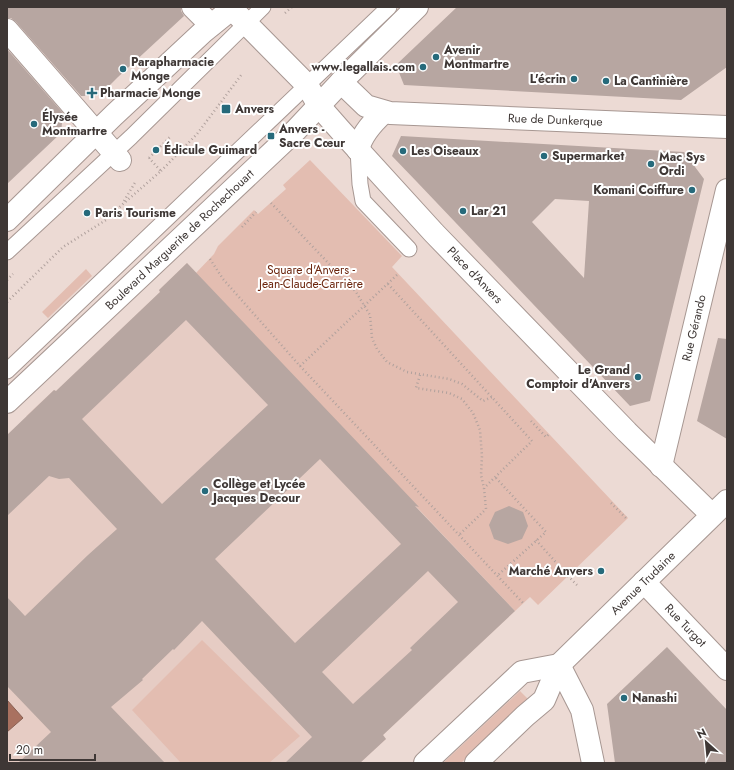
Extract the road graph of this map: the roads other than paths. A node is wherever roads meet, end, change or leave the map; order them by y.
1 (193, 7) edge
2 (263, 7) edge
3 (389, 7) edge
4 (417, 7) edge
5 (237, 13) edge
6 (211, 25) junction
7 (7, 30) edge
8 (303, 81) junction
9 (341, 82) junction
10 (319, 106) junction
11 (384, 112) junction
12 (727, 126) edge
13 (96, 132) junction
14 (358, 150) junction
15 (117, 156) junction
16 (727, 190) edge
17 (7, 220) edge
18 (409, 249) dead end
19 (7, 252) edge
20 (7, 371) edge
21 (7, 402) edge
22 (661, 466) junction
23 (720, 508) edge
24 (644, 582) junction
25 (559, 665) junction
26 (727, 669) edge
27 (425, 763) edge
28 (476, 763) edge
29 (592, 763) edge

1 - 6 street
2 - 5 lane
3 - 8 lane, Boulevard Marguerite de Rochechouart
4 - 9 street, Boulevard Marguerite de Rochechouart
5 - 6 street
5 - 8 street, Place d'Anvers
5 - 15 lane
6 - 13 street
7 - 13 street
8 - 10 street, Place d'Anvers
8 - 20 lane, Boulevard Marguerite de Rochechouart
9 - 10 street, Boulevard Marguerite de Rochechouart
9 - 11 street, Rue de Dunkerque
10 - 14 street, Place d'Anvers
10 - 21 street, Boulevard Marguerite de Rochechouart
11 - 12 street, Rue de Dunkerque
11 - 14 street
13 - 15 street
13 - 17 street
14 - 18 lane
14 - 22 street, Place d'Anvers
15 - 19 lane
16 - 22 street, Rue Gérando
22 - 23 street, Place d'Anvers
23 - 24 street, Avenue Trudaine
24 - 25 street, Avenue Trudaine
24 - 26 street, Rue Turgot
25 - 27 street
25 - 28 street, Avenue Trudaine
25 - 29 street

